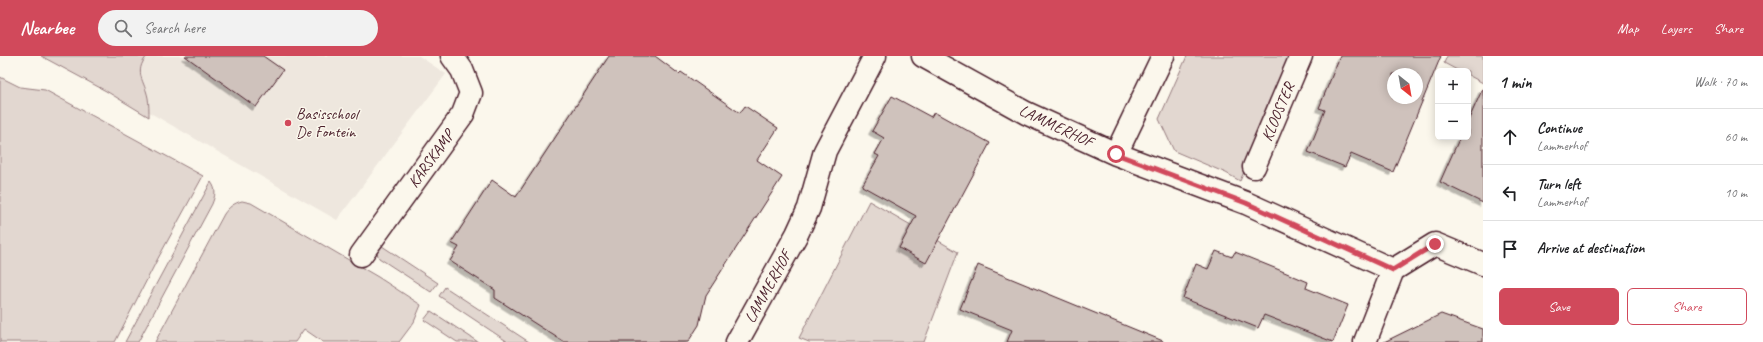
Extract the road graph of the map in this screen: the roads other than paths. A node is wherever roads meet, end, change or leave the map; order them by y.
1 (452, 56) edge
2 (875, 56) edge
3 (923, 56) edge
4 (1163, 56) edge
5 (1301, 56) edge
6 (1116, 154) junction
7 (1254, 167) dead end
8 (361, 255) dead end
9 (1483, 264) edge
10 (1393, 270) junction
11 (737, 342) edge
12 (1365, 342) edge

1 - 8 street, KARSKAMP
2 - 11 street, LAMMERHOF
3 - 6 street, LAMMERHOF
4 - 6 street
5 - 7 street, KLOOSTER
6 - 10 street, LAMMERHOF
9 - 10 street
10 - 12 street

